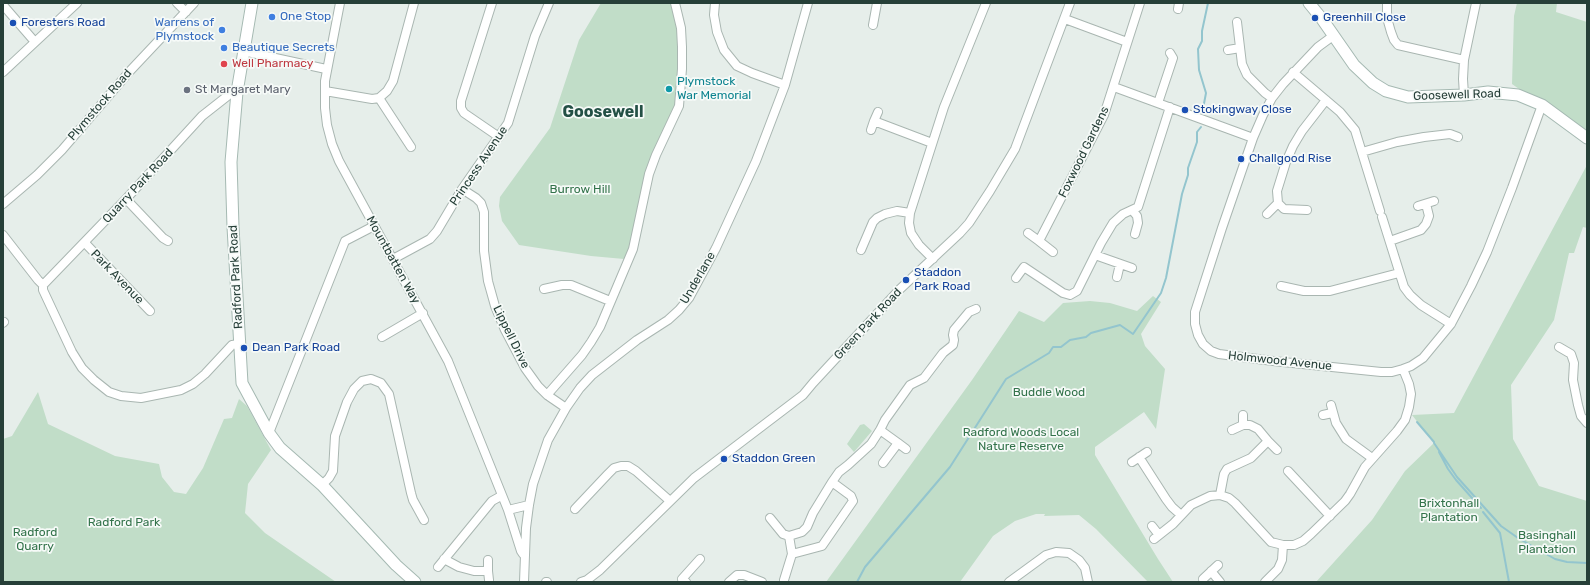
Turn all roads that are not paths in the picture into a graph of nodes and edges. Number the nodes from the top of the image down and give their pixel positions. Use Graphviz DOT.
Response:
graph roads {
  1 [pos="77,3"];
  2 [pos="177,3"];
  3 [pos="194,3"];
  4 [pos="252,3"];
  5 [pos="340,3"];
  6 [pos="414,3"];
  7 [pos="492,3"];
  8 [pos="548,3"];
  9 [pos="675,3"];
  10 [pos="715,3"];
  11 [pos="808,3"];
  12 [pos="876,3"];
  13 [pos="986,3"];
  14 [pos="1070,3"];
  15 [pos="1140,3"];
  16 [pos="1309,3"];
  17 [pos="1387,3"];
  18 [pos="1476,3"];
  19 [pos="3,5"];
  20 [pos="186,12"];
  21 [pos="1065,19"];
  22 [pos="1237,22"];
  23 [pos="873,25"];
  24 [pos="1333,36"];
  25 [pos="35,42"];
  26 [pos="1127,42"];
  27 [pos="1240,48"];
  28 [pos="1228,50"];
  29 [pos="243,51"];
  30 [pos="1170,53"];
  31 [pos="1464,60"];
  32 [pos="326,68"];
  33 [pos="3,72"];
  34 [pos="1293,72"];
  35 [pos="786,85"];
  36 [pos="1114,87"];
  37 [pos="325,91"];
  38 [pos="237,92"];
  39 [pos="1464,95"];
  40 [pos="379,98"];
  41 [pos="1272,98"];
  42 [pos="1326,100"];
  43 [pos="1158,103"];
  44 [pos="1542,105"];
  45 [pos="1170,107"];
  46 [pos="878,112"];
  47 [pos="874,120"];
  48 [pos="871,130"];
  49 [pos="499,137"];
  50 [pos="1458,137"];
  51 [pos="1254,138"];
  52 [pos="1587,138"];
  53 [pos="932,143"];
  54 [pos="411,147"];
  55 [pos="1362,152"];
  56 [pos="462,190"];
  57 [pos="126,199"];
  58 [pos="1278,203"];
  59 [pos="3,204"];
  60 [pos="1418,206"];
  61 [pos="1132,210"];
  62 [pos="1307,210"];
  63 [pos="910,213"];
  64 [pos="1267,214"];
  65 [pos="374,226"];
  66 [pos="1028,233"];
  67 [pos="1135,234"];
  68 [pos="3,235"];
  69 [pos="168,240"];
  70 [pos="1039,241"];
  71 [pos="1390,241"];
  72 [pos="85,243"];
  73 [pos="861,250"];
  74 [pos="1053,252"];
  75 [pos="1095,255"];
  76 [pos="393,259"];
  77 [pos="933,259"];
  78 [pos="1120,264"];
  79 [pos="1132,268"];
  80 [pos="1399,273"];
  81 [pos="1117,277"];
  82 [pos="1016,278"];
  83 [pos="44,285"];
  84 [pos="1281,286"];
  85 [pos="544,289"];
  86 [pos="610,301"];
  87 [pos="976,309"];
  88 [pos="150,311"];
  89 [pos="423,313"];
  90 [pos="1450,324"];
  91 [pos="385,332"];
  92 [pos="239,344"];
  93 [pos="1559,346"];
  94 [pos="1403,369"];
  95 [pos="547,395"];
  96 [pos="566,408"];
  97 [pos="1243,415"];
  98 [pos="1323,415"];
  99 [pos="1243,424"];
  100 [pos="1587,424"];
  101 [pos="880,430"];
  102 [pos="1232,430"];
  103 [pos="269,433"];
  104 [pos="1268,441"];
  105 [pos="898,443"];
  106 [pos="906,449"];
  107 [pos="1277,450"];
  108 [pos="1147,452"];
  109 [pos="1139,457"];
  110 [pos="1372,458"];
  111 [pos="1132,462"];
  112 [pos="883,463"];
  113 [pos="1293,473"];
  114 [pos="832,482"];
  115 [pos="322,485"];
  116 [pos="1220,495"];
  117 [pos="501,496"];
  118 [pos="670,501"];
  119 [pos="529,505"];
  120 [pos="575,509"];
  121 [pos="508,510"];
  122 [pos="1181,515"];
  123 [pos="1330,516"];
  124 [pos="770,518"];
  125 [pos="424,520"];
  126 [pos="1152,526"];
  127 [pos="788,536"];
  128 [pos="1283,545"];
  129 [pos="792,554"];
  130 [pos="524,556"];
  131 [pos="700,559"];
  132 [pos="444,560"];
  133 [pos="488,560"];
  134 [pos="1218,565"];
  135 [pos="438,567"];
  136 [pos="488,571"];
  137 [pos="1211,571"];
  138 [pos="1203,579"];
  139 [pos="489,580"];
  140 [pos="682,581"];
  141 [pos="784,581"];
  142 [pos="1011,581"];
  143 [pos="415,582"];
  144 [pos="524,582"];
  145 [pos="581,582"];
  146 [pos="729,582"];
  147 [pos="762,582"];
  148 [pos="1088,582"];
  149 [pos="1220,582"];
  150 [pos="1265,582"];
  1 -- 25 [label="street"];
  2 -- 20 [label="street"];
  3 -- 20 [label="street, Plymstock Road"];
  4 -- 29 [label="street, Radford Park Road"];
  5 -- 32 [label="street, Mountbatten Way"];
  6 -- 40 [label="street"];
  7 -- 49 [label="street"];
  8 -- 49 [label="street, Princess Avenue"];
  9 -- 86 [label="street"];
  10 -- 35 [label="street"];
  11 -- 35 [label="street, Underlane"];
  12 -- 23 [label="street"];
  13 -- 53 [label="street"];
  14 -- 21 [label="street, Green Park Road"];
  15 -- 26 [label="street, Foxwood Gardens"];
  16 -- 24 [label="street, Goosewell Road"];
  17 -- 31 [label="street"];
  18 -- 31 [label="street"];
  19 -- 25 [label="street"];
  20 -- 59 [label="street, Plymstock Road"];
  21 -- 26 [label="street"];
  21 -- 77 [label="street, Green Park Road"];
  22 -- 27 [label="street"];
  24 -- 34 [label="street, Holmwood Avenue"];
  24 -- 39 [label="street, Goosewell Road"];
  25 -- 33 [label="street"];
  26 -- 36 [label="street, Foxwood Gardens"];
  27 -- 28 [label="street"];
  27 -- 41 [label="street"];
  29 -- 32 [label="street"];
  29 -- 38 [label="street, Radford Park Road"];
  30 -- 43 [label="street"];
  31 -- 39 [label="street"];
  32 -- 37 [label="street, Mountbatten Way"];
  34 -- 41 [label="street, Holmwood Avenue"];
  34 -- 42 [label="street"];
  35 -- 96 [label="street, Underlane"];
  36 -- 43 [label="street"];
  36 -- 70 [label="street, Foxwood Gardens"];
  37 -- 40 [label="street"];
  37 -- 65 [label="street, Mountbatten Way"];
  38 -- 57 [label="street, Quarry Park Road"];
  38 -- 92 [label="street, Radford Park Road"];
  39 -- 44 [label="street, Goosewell Road"];
  40 -- 54 [label="street"];
  41 -- 51 [label="street, Holmwood Avenue"];
  42 -- 55 [label="street"];
  42 -- 58 [label="street"];
  43 -- 45 [label="street"];
  44 -- 52 [label="street, Goosewell Road"];
  44 -- 90 [label="street, Holmwood Avenue"];
  45 -- 51 [label="street"];
  45 -- 61 [label="street"];
  46 -- 47 [label="street"];
  47 -- 48 [label="street"];
  47 -- 53 [label="street"];
  49 -- 56 [label="street, Princess Avenue"];
  50 -- 55 [label="street"];
  51 -- 94 [label="street, Holmwood Avenue"];
  53 -- 63 [label="street"];
  55 -- 71 [label="street"];
  56 -- 76 [label="street, Princess Avenue"];
  56 -- 95 [label="street, Lippell Drive"];
  57 -- 69 [label="street"];
  57 -- 72 [label="street, Quarry Park Road"];
  58 -- 62 [label="street"];
  58 -- 64 [label="street"];
  60 -- 71 [label="street"];
  61 -- 67 [label="street"];
  61 -- 75 [label="street"];
  63 -- 73 [label="street"];
  63 -- 77 [label="street"];
  65 -- 76 [label="street, Mountbatten Way"];
  65 -- 103 [label="street"];
  66 -- 70 [label="street"];
  68 -- 83 [label="street"];
  70 -- 74 [label="street"];
  71 -- 80 [label="street"];
  72 -- 83 [label="street, Quarry Park Road"];
  72 -- 88 [label="street, Park Avenue"];
  75 -- 78 [label="street"];
  75 -- 82 [label="street"];
  76 -- 89 [label="street, Mountbatten Way"];
  77 -- 118 [label="street, Green Park Road"];
  78 -- 79 [label="street"];
  78 -- 81 [label="street"];
  80 -- 84 [label="street"];
  80 -- 90 [label="street"];
  83 -- 92 [label="street"];
  85 -- 86 [label="street"];
  86 -- 95 [label="street"];
  87 -- 101 [label="street"];
  89 -- 91 [label="street"];
  89 -- 117 [label="street, Mountbatten Way"];
  90 -- 94 [label="street, Holmwood Avenue"];
  92 -- 103 [label="street, Radford Park Road"];
  93 -- 100 [label="street"];
  94 -- 110 [label="street"];
  95 -- 96 [label="street, Lippell Drive"];
  96 -- 119 [label="street, Underlane"];
  97 -- 99 [label="street"];
  98 -- 110 [label="street"];
  99 -- 102 [label="street"];
  99 -- 104 [label="street"];
  101 -- 105 [label="street"];
  101 -- 114 [label="street"];
  103 -- 115 [label="street, Radford Park Road"];
  104 -- 107 [label="street"];
  104 -- 116 [label="street"];
  105 -- 106 [label="street"];
  105 -- 112 [label="street"];
  108 -- 109 [label="street"];
  109 -- 111 [label="street"];
  109 -- 122 [label="street"];
  110 -- 123 [label="street"];
  113 -- 123 [label="street"];
  114 -- 127 [label="street"];
  114 -- 129 [label="street"];
  115 -- 125 [label="street"];
  115 -- 143 [label="street, Radford Park Road"];
  116 -- 122 [label="street"];
  116 -- 128 [label="street"];
  117 -- 121 [label="street, Mountbatten Way"];
  117 -- 132 [label="street"];
  118 -- 120 [label="street"];
  118 -- 145 [label="street, Green Park Road"];
  119 -- 121 [label="street"];
  119 -- 130 [label="street, Underlane"];
  121 -- 130 [label="street, Mountbatten Way"];
  122 -- 126 [label="street"];
  123 -- 128 [label="street"];
  124 -- 127 [label="street"];
  127 -- 129 [label="street"];
  128 -- 150 [label="street"];
  129 -- 141 [label="street"];
  130 -- 144 [label="street, Underlane"];
  131 -- 140 [label="street"];
  132 -- 135 [label="street"];
  132 -- 136 [label="street"];
  133 -- 136 [label="street"];
  134 -- 137 [label="street"];
  136 -- 139 [label="street"];
  137 -- 138 [label="street"];
  137 -- 149 [label="street"];
  142 -- 148 [label="street"];
  146 -- 147 [label="street"];
}
